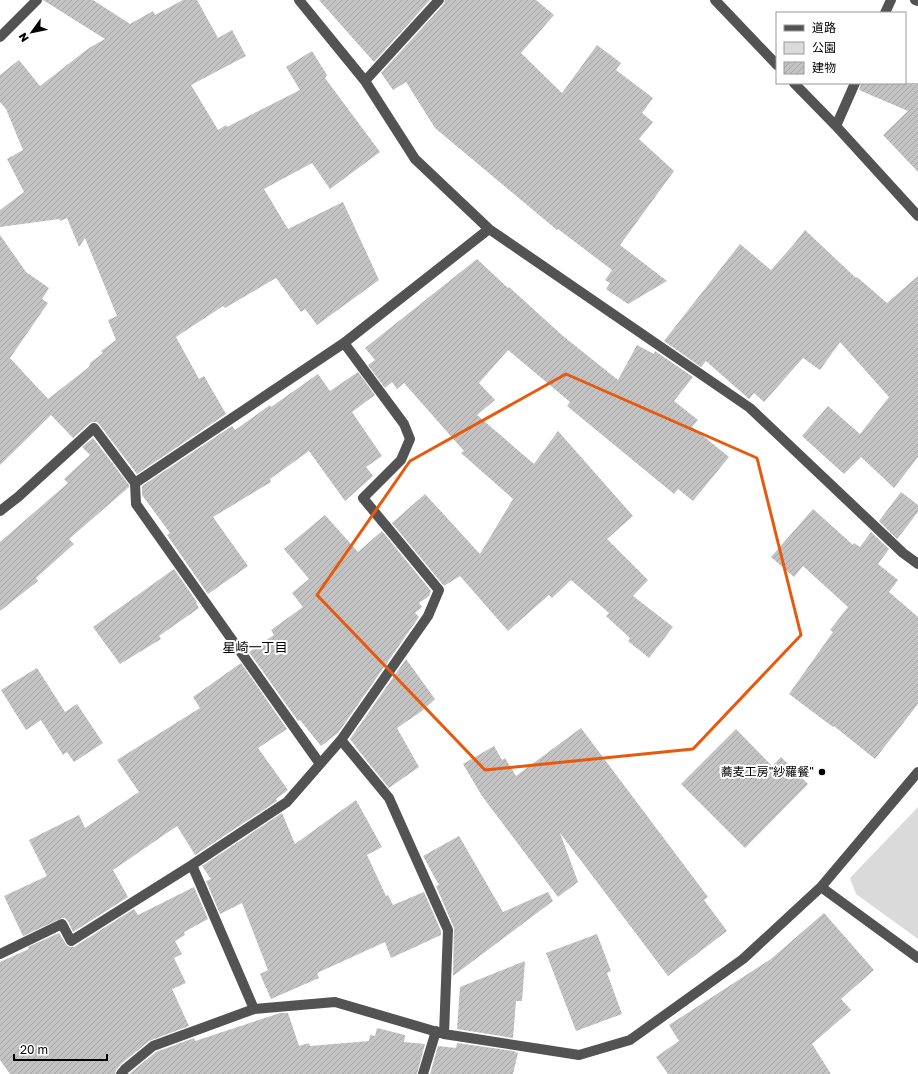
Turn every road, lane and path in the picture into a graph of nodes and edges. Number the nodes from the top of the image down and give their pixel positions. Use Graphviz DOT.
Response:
graph roads {
  1 [pos="37,0"];
  2 [pos="299,0"];
  3 [pos="439,0"];
  4 [pos="715,0"];
  5 [pos="890,0"];
  6 [pos="915,0"];
  7 [pos="918,1"];
  8 [pos="885,12"];
  9 [pos="0,37"];
  10 [pos="776,64"];
  11 [pos="365,81"];
  12 [pos="795,84"];
  13 [pos="855,84"];
  14 [pos="836,126"];
  15 [pos="918,216"];
  16 [pos="489,229"];
  17 [pos="344,343"];
  18 [pos="135,483"];
  19 [pos="0,511"];
  20 [pos="918,564"];
  21 [pos="341,740"];
  22 [pos="320,764"];
  23 [pos="918,772"];
  24 [pos="192,865"];
  25 [pos="821,887"];
  26 [pos="0,954"];
  27 [pos="918,958"];
  28 [pos="254,1009"];
  29 [pos="440,1033"];
  30 [pos="121,1074"];
  31 [pos="423,1074"];
  1 -- 9 [label="street"];
  2 -- 11 [label="street"];
  3 -- 11 [label="street"];
  4 -- 10 [label="street"];
  5 -- 8 [label="street"];
  6 -- 7 [label="street"];
  11 -- 16 [label="street"];
  12 -- 14 [label="street"];
  13 -- 14 [label="street"];
  14 -- 15 [label="street"];
  16 -- 17 [label="street"];
  16 -- 20 [label="street"];
  17 -- 18 [label="street"];
  17 -- 21 [label="street"];
  18 -- 19 [label="street"];
  18 -- 22 [label="street"];
  21 -- 22 [label="street"];
  21 -- 29 [label="street"];
  22 -- 24 [label="street"];
  23 -- 25 [label="street"];
  24 -- 26 [label="street"];
  24 -- 28 [label="street"];
  25 -- 27 [label="street"];
  25 -- 29 [label="street"];
  28 -- 29 [label="street"];
  28 -- 30 [label="street"];
  29 -- 31 [label="street"];
}
